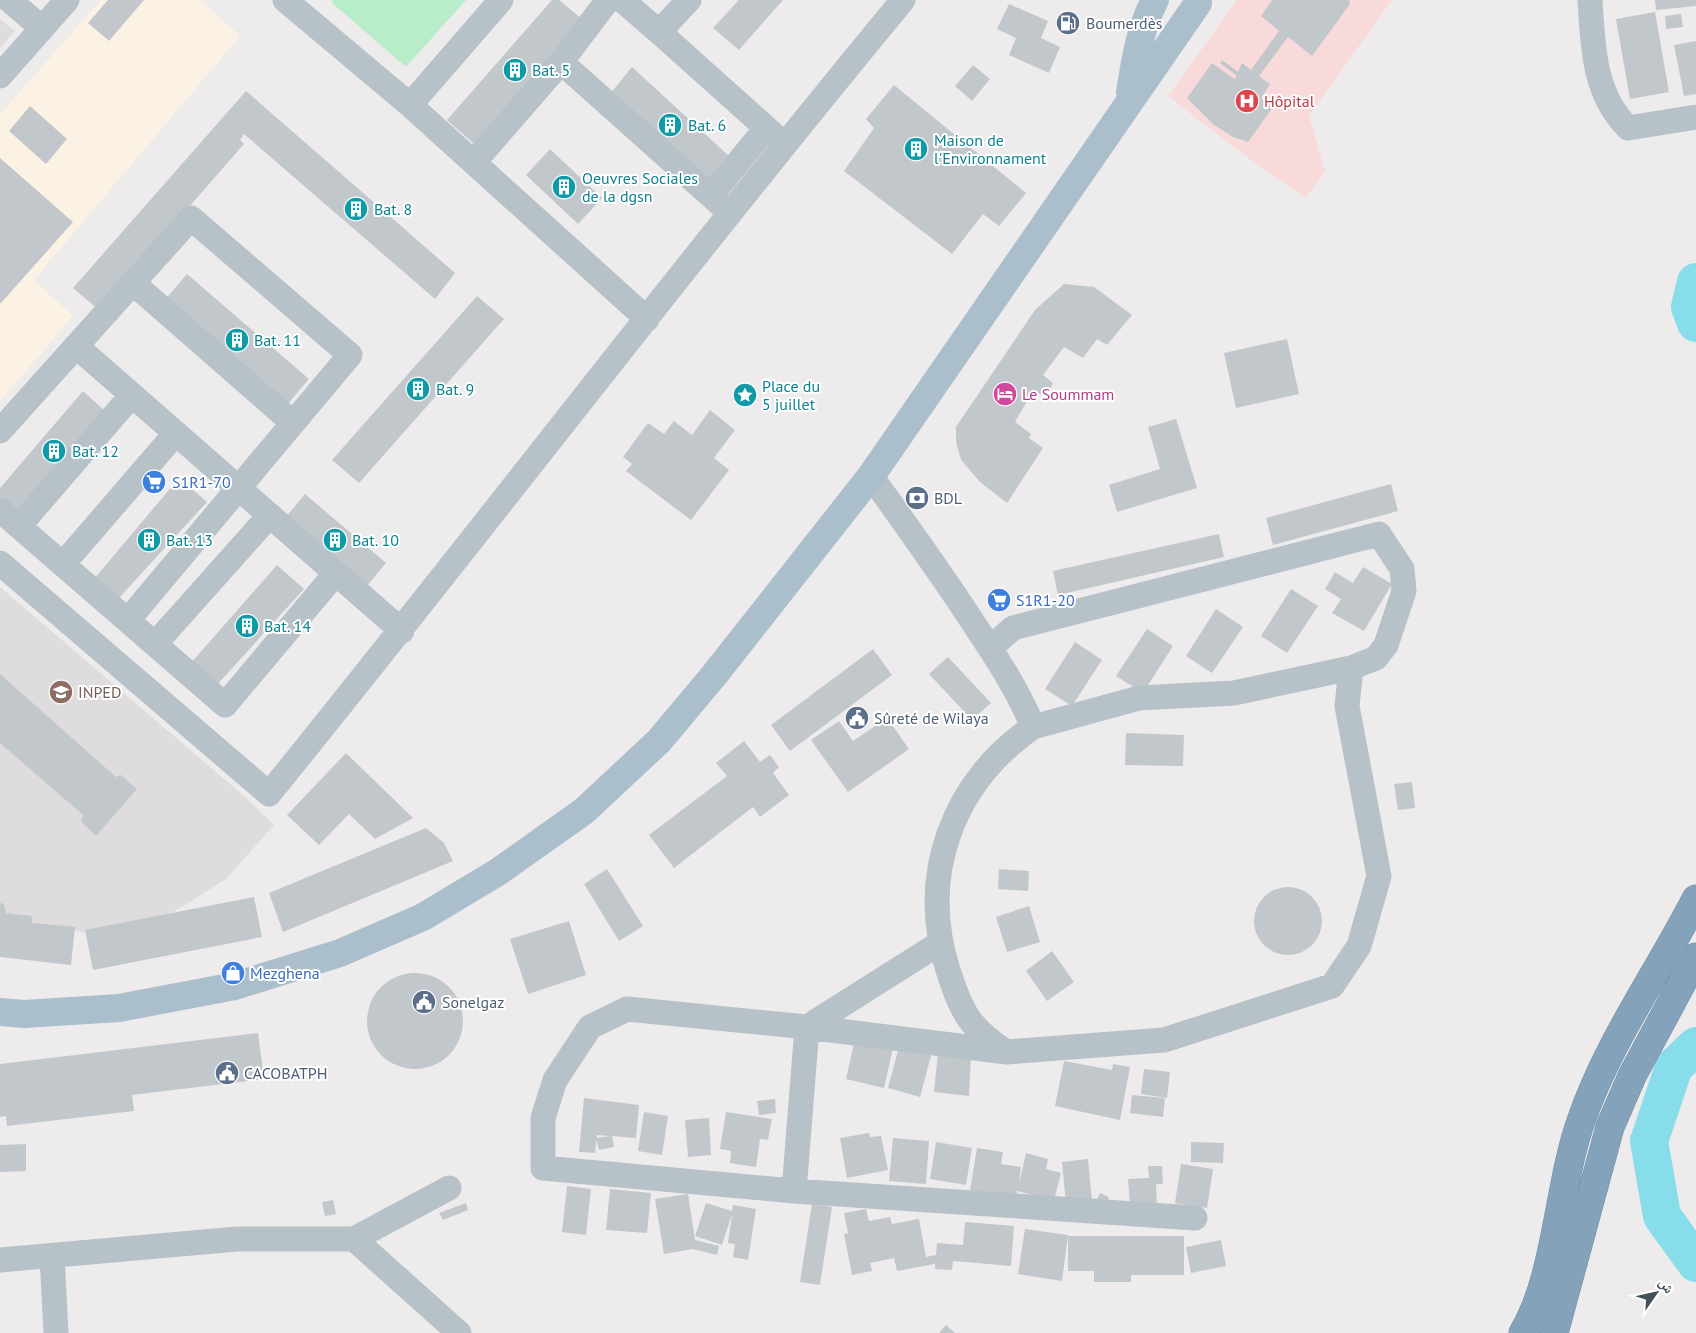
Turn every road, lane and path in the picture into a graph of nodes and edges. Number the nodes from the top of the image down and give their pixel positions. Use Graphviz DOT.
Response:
graph roads {
  1 [pos="9,0"];
  2 [pos="67,0"];
  3 [pos="285,0"];
  4 [pos="501,0"];
  5 [pos="608,0"];
  6 [pos="622,0"];
  7 [pos="689,0"];
  8 [pos="903,0"];
  9 [pos="1155,0"];
  10 [pos="1167,0"];
  11 [pos="1590,0"];
  12 [pos="1199,1"];
  13 [pos="42,28"];
  14 [pos="659,32"];
  15 [pos="560,62"];
  16 [pos="0,76"];
  17 [pos="1129,104"];
  18 [pos="410,105"];
  19 [pos="1696,117"];
  20 [pos="775,136"];
  21 [pos="474,162"];
  22 [pos="711,196"];
  23 [pos="729,212"];
  24 [pos="133,283"];
  25 [pos="647,319"];
  26 [pos="76,346"];
  27 [pos="132,395"];
  28 [pos="293,423"];
  29 [pos="0,431"];
  30 [pos="176,433"];
  31 [pos="870,476"];
  32 [pos="238,488"];
  33 [pos="0,510"];
  34 [pos="270,515"];
  35 [pos="19,526"];
  36 [pos="0,563"];
  37 [pos="63,564"];
  38 [pos="336,573"];
  39 [pos="128,620"];
  40 [pos="402,630"];
  41 [pos="155,644"];
  42 [pos="990,648"];
  43 [pos="1351,668"];
  44 [pos="1033,727"];
  45 [pos="1696,899"];
  46 [pos="940,943"];
  47 [pos="1696,957"];
  48 [pos="0,1012"];
  49 [pos="807,1027"];
  50 [pos="1006,1052"];
  51 [pos="449,1188"];
  52 [pos="794,1191"];
  53 [pos="1195,1218"];
  54 [pos="354,1239"];
  55 [pos="52,1256"];
  56 [pos="0,1260"];
  57 [pos="56,1333"];
  58 [pos="459,1333"];
  59 [pos="1523,1333"];
  60 [pos="1554,1333"];
  1 -- 13 [label="street"];
  2 -- 13 [label="street"];
  3 -- 18 [label="street"];
  4 -- 18 [label="street"];
  5 -- 15 [label="street"];
  6 -- 14 [label="street"];
  7 -- 14 [label="street"];
  8 -- 20 [label="street"];
  9 -- 17 [label="main road"];
  10 -- 12 [label="main road"];
  11 -- 19 [label="street"];
  12 -- 17 [label="main road"];
  13 -- 16 [label="street"];
  14 -- 20 [label="street"];
  15 -- 21 [label="street"];
  15 -- 22 [label="street"];
  17 -- 31 [label="main road"];
  18 -- 21 [label="street"];
  20 -- 22 [label="street"];
  20 -- 23 [label="street"];
  21 -- 25 [label="street"];
  22 -- 23 [label="street"];
  23 -- 25 [label="street"];
  24 -- 26 [label="street"];
  24 -- 28 [label="street"];
  24 -- 28 [label="street"];
  25 -- 40 [label="street"];
  26 -- 27 [label="street"];
  26 -- 29 [label="street"];
  27 -- 30 [label="street"];
  27 -- 35 [label="street"];
  28 -- 32 [label="street"];
  30 -- 32 [label="street"];
  30 -- 37 [label="street"];
  31 -- 42 [label="street"];
  31 -- 48 [label="main road"];
  32 -- 34 [label="street"];
  32 -- 39 [label="street"];
  33 -- 35 [label="street"];
  34 -- 38 [label="street"];
  34 -- 41 [label="street"];
  35 -- 37 [label="street"];
  36 -- 40 [label="street"];
  37 -- 39 [label="street"];
  38 -- 40 [label="street"];
  38 -- 41 [label="street"];
  39 -- 41 [label="street"];
  42 -- 43 [label="street"];
  42 -- 44 [label="street"];
  43 -- 44 [label="street"];
  43 -- 50 [label="street"];
  44 -- 46 [label="street"];
  45 -- 59 [label="highway"];
  46 -- 49 [label="street"];
  46 -- 50 [label="street"];
  47 -- 60 [label="highway"];
  49 -- 50 [label="street"];
  49 -- 52 [label="street"];
  49 -- 52 [label="street"];
  51 -- 54 [label="street"];
  52 -- 53 [label="street"];
  54 -- 55 [label="street"];
  54 -- 58 [label="street"];
  55 -- 56 [label="street"];
  55 -- 57 [label="street"];
}
